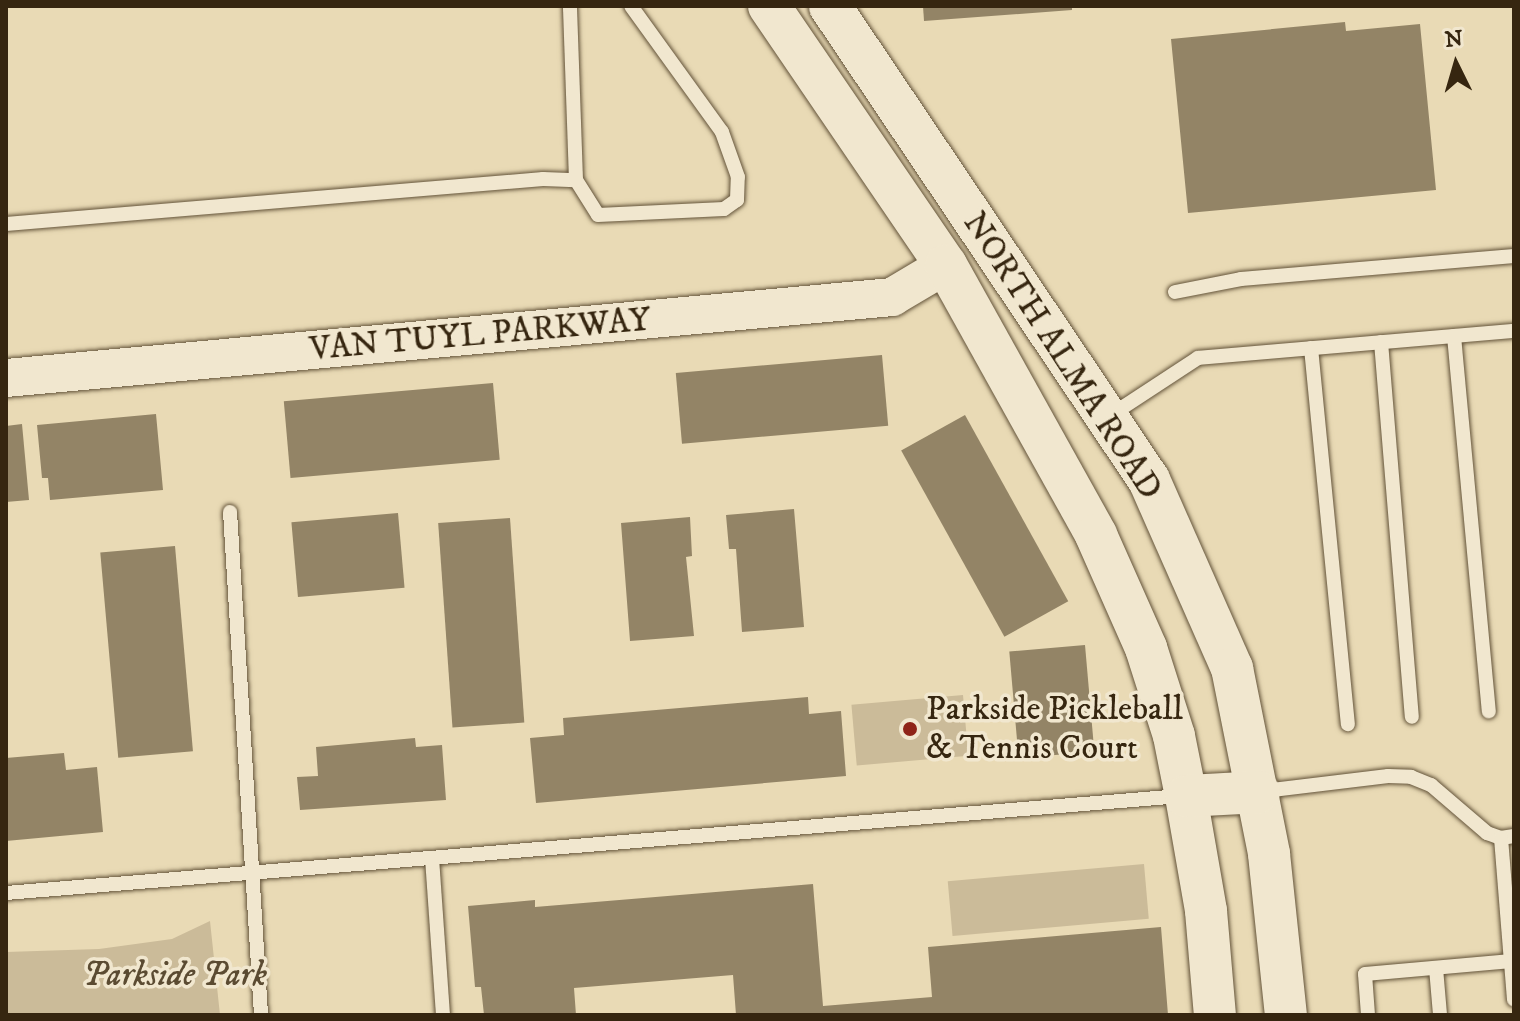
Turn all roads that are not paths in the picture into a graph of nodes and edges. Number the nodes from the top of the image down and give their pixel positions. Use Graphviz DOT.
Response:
graph roads {
  1 [pos="570,6"];
  2 [pos="631,6"];
  3 [pos="769,6"];
  4 [pos="830,6"];
  5 [pos="576,180"];
  6 [pos="6,224"];
  7 [pos="1514,256"];
  8 [pos="946,265"];
  9 [pos="1175,292"];
  10 [pos="1514,331"];
  11 [pos="1454,336"];
  12 [pos="1381,342"];
  13 [pos="1311,348"];
  14 [pos="6,378"];
  15 [pos="1107,417"];
  16 [pos="230,512"];
  17 [pos="1489,711"];
  18 [pos="1412,717"];
  19 [pos="1348,724"];
  20 [pos="1259,792"];
  21 [pos="1186,796"];
  22 [pos="1507,837"];
  23 [pos="432,858"];
  24 [pos="250,873"];
  25 [pos="6,893"];
  26 [pos="1511,961"];
  27 [pos="1436,968"];
  28 [pos="1514,999"];
  29 [pos="261,1015"];
  30 [pos="443,1015"];
  31 [pos="1215,1015"];
  32 [pos="1286,1015"];
  33 [pos="1368,1015"];
  34 [pos="1440,1015"];
  1 -- 5 [label="lane"];
  2 -- 5 [label="lane"];
  3 -- 8 [label="main road, NORTH ALMA ROAD"];
  4 -- 15 [label="main road, NORTH ALMA ROAD"];
  5 -- 6 [label="lane"];
  7 -- 9 [label="lane"];
  8 -- 14 [label="street, VAN TUYL PARKWAY"];
  8 -- 21 [label="main road, NORTH ALMA ROAD"];
  10 -- 11 [label="lane"];
  11 -- 12 [label="lane"];
  11 -- 17 [label="lane"];
  12 -- 13 [label="lane"];
  12 -- 18 [label="lane"];
  13 -- 15 [label="lane"];
  13 -- 19 [label="lane"];
  15 -- 20 [label="main road, NORTH ALMA ROAD"];
  16 -- 24 [label="lane"];
  20 -- 21 [label="main road"];
  20 -- 22 [label="lane"];
  20 -- 32 [label="main road, NORTH ALMA ROAD"];
  21 -- 23 [label="lane"];
  21 -- 31 [label="main road, NORTH ALMA ROAD"];
  22 -- 26 [label="lane"];
  23 -- 24 [label="lane"];
  23 -- 30 [label="lane"];
  24 -- 25 [label="lane"];
  24 -- 29 [label="lane"];
  26 -- 27 [label="lane"];
  26 -- 28 [label="lane"];
  27 -- 33 [label="lane"];
  27 -- 34 [label="lane"];
}
